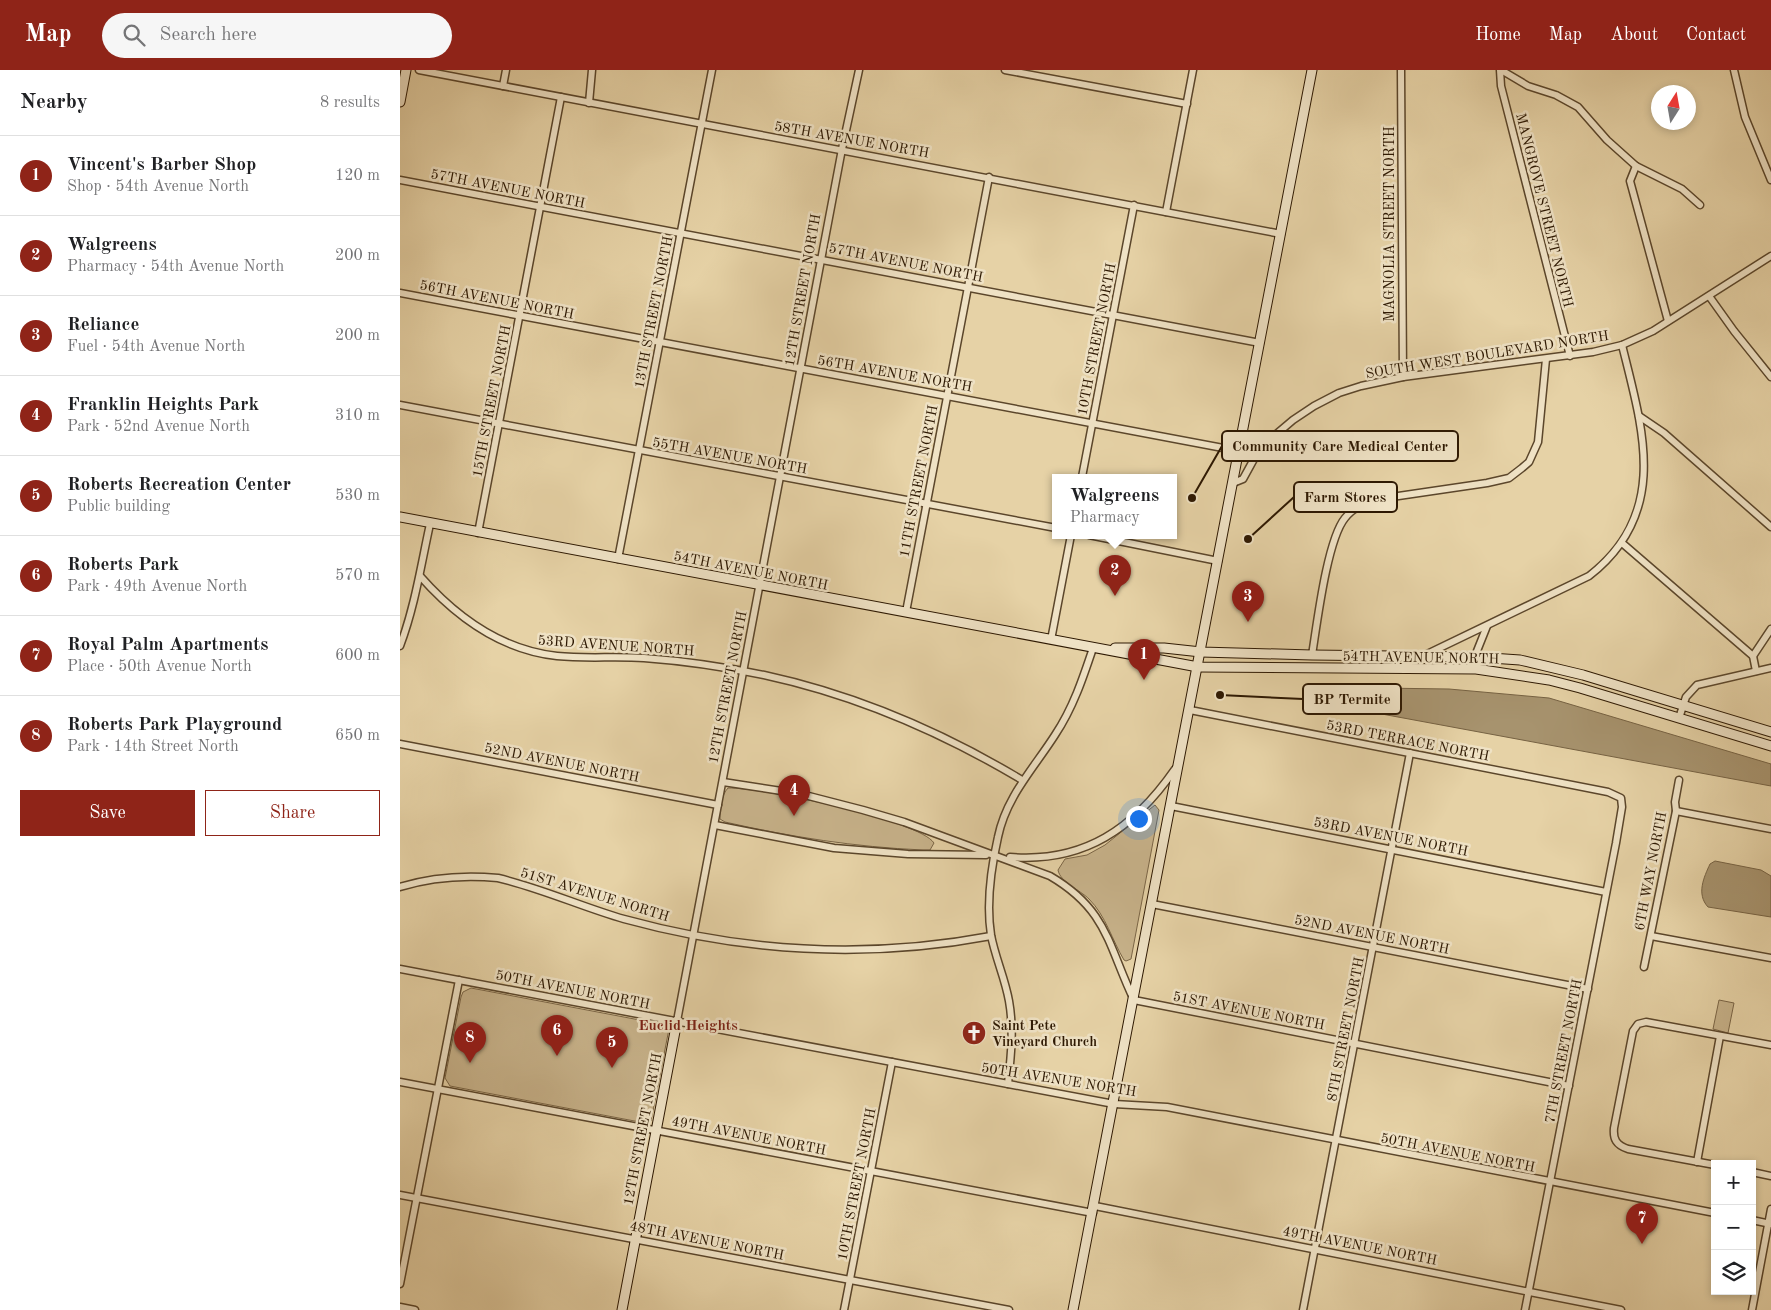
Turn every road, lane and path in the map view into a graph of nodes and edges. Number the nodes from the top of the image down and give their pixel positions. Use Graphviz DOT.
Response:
graph roads {
  1 [pos="406,70"];
  2 [pos="419,70"];
  3 [pos="506,70"];
  4 [pos="592,70"];
  5 [pos="712,70"];
  6 [pos="859,70"];
  7 [pos="1005,70"];
  8 [pos="1193,70"];
  9 [pos="1312,70"];
  10 [pos="1401,70"];
  11 [pos="1500,70"];
  12 [pos="1734,70"];
  13 [pos="503,86"];
  14 [pos="561,97"];
  15 [pos="400,102"];
  16 [pos="588,103"];
  17 [pos="1187,104"];
  18 [pos="701,124"];
  19 [pos="842,150"];
  20 [pos="1636,166"];
  21 [pos="989,177"];
  22 [pos="400,180"];
  23 [pos="1771,180"];
  24 [pos="1134,205"];
  25 [pos="1700,205"];
  26 [pos="540,206"];
  27 [pos="1166,212"];
  28 [pos="682,234"];
  29 [pos="1281,234"];
  30 [pos="1771,256"];
  31 [pos="822,259"];
  32 [pos="968,286"];
  33 [pos="400,293"];
  34 [pos="1709,296"];
  35 [pos="1114,315"];
  36 [pos="520,316"];
  37 [pos="1668,321"];
  38 [pos="661,342"];
  39 [pos="1260,343"];
  40 [pos="1622,345"];
  41 [pos="1570,356"];
  42 [pos="1546,359"];
  43 [pos="802,369"];
  44 [pos="1403,377"];
  45 [pos="1771,377"];
  46 [pos="947,395"];
  47 [pos="400,405"];
  48 [pos="1639,416"];
  49 [pos="1092,422"];
  50 [pos="499,424"];
  51 [pos="1260,448"];
  52 [pos="638,451"];
  53 [pos="1239,451"];
  54 [pos="1083,474"];
  55 [pos="781,477"];
  56 [pos="1233,483"];
  57 [pos="926,504"];
  58 [pos="401,518"];
  59 [pos="430,524"];
  60 [pos="1052,527"];
  61 [pos="1771,527"];
  62 [pos="478,533"];
  63 [pos="1070,539"];
  64 [pos="1109,539"];
  65 [pos="1622,543"];
  66 [pos="618,559"];
  67 [pos="1218,561"];
  68 [pos="420,576"];
  69 [pos="760,586"];
  70 [pos="906,612"];
  71 [pos="1487,626"];
  72 [pos="1771,630"];
  73 [pos="1051,640"];
  74 [pos="400,646"];
  75 [pos="1093,648"];
  76 [pos="1201,652"];
  77 [pos="1312,655"];
  78 [pos="1424,655"];
  79 [pos="1753,656"];
  80 [pos="1476,657"];
  81 [pos="1198,667"];
  82 [pos="1771,668"];
  83 [pos="1476,669"];
  84 [pos="744,671"];
  85 [pos="1756,671"];
  86 [pos="1682,705"];
  87 [pos="1190,710"];
  88 [pos="1679,718"];
  89 [pos="1771,732"];
  90 [pos="400,744"];
  91 [pos="1771,746"];
  92 [pos="1410,753"];
  93 [pos="1179,764"];
  94 [pos="1022,780"];
  95 [pos="1679,780"];
  96 [pos="723,782"];
  97 [pos="1621,798"];
  98 [pos="718,805"];
  99 [pos="1171,806"];
  100 [pos="1676,811"];
  101 [pos="715,825"];
  102 [pos="1771,829"];
  103 [pos="1392,849"];
  104 [pos="995,856"];
  105 [pos="400,887"];
  106 [pos="1606,892"];
  107 [pos="1152,904"];
  108 [pos="693,936"];
  109 [pos="991,936"];
  110 [pos="1650,936"];
  111 [pos="1373,947"];
  112 [pos="1771,958"];
  113 [pos="1644,966"];
  114 [pos="400,969"];
  115 [pos="459,980"];
  116 [pos="1588,989"];
  117 [pos="1134,1000"];
  118 [pos="677,1021"];
  119 [pos="1720,1036"];
  120 [pos="1355,1044"];
  121 [pos="1771,1045"];
  122 [pos="892,1062"];
  123 [pos="400,1082"];
  124 [pos="1008,1084"];
  125 [pos="1569,1086"];
  126 [pos="437,1089"];
  127 [pos="1114,1104"];
  128 [pos="655,1130"];
  129 [pos="1336,1141"];
  130 [pos="1697,1162"];
  131 [pos="1711,1164"];
  132 [pos="871,1171"];
  133 [pos="1756,1173"];
  134 [pos="1771,1176"];
  135 [pos="1551,1184"];
  136 [pos="400,1195"];
  137 [pos="416,1198"];
  138 [pos="1094,1209"];
  139 [pos="1771,1209"];
  140 [pos="1711,1212"];
  141 [pos="1756,1221"];
  142 [pos="1770,1224"];
  143 [pos="634,1239"];
  144 [pos="1315,1249"];
  145 [pos="851,1280"];
  146 [pos="400,1284"];
  147 [pos="1529,1292"];
  148 [pos="400,1307"];
  149 [pos="415,1310"];
  150 [pos="622,1310"];
  151 [pos="844,1310"];
  152 [pos="1010,1310"];
  153 [pos="1073,1310"];
  154 [pos="1304,1310"];
  155 [pos="1526,1310"];
  156 [pos="1621,1310"];
  157 [pos="1752,1310"];
  1 -- 15 [label="main road"];
  2 -- 13 [label="street, 58TH AVENUE NORTH"];
  3 -- 13 [label="street"];
  4 -- 16 [label="street"];
  5 -- 18 [label="street, 13TH STREET NORTH"];
  6 -- 19 [label="street, 12TH STREET NORTH"];
  7 -- 17 [label="street"];
  8 -- 17 [label="street"];
  9 -- 29 [label="main road"];
  10 -- 44 [label="street, MAGNOLIA STREET NORTH"];
  11 -- 20 [label="street"];
  11 -- 41 [label="street, MANGROVE STREET NORTH"];
  12 -- 23 [label="street"];
  13 -- 14 [label="street, 58TH AVENUE NORTH"];
  14 -- 16 [label="street, 58TH AVENUE NORTH"];
  14 -- 26 [label="street, 15TH STREET NORTH"];
  16 -- 18 [label="street, 58TH AVENUE NORTH"];
  17 -- 27 [label="street"];
  18 -- 19 [label="street, 58TH AVENUE NORTH"];
  18 -- 28 [label="street, 13TH STREET NORTH"];
  19 -- 21 [label="street, 58TH AVENUE NORTH"];
  19 -- 31 [label="street, 12TH STREET NORTH"];
  20 -- 25 [label="street"];
  20 -- 37 [label="street"];
  21 -- 24 [label="street, 58TH AVENUE NORTH"];
  21 -- 32 [label="street, 11TH STREET NORTH"];
  22 -- 26 [label="street, 57TH AVENUE NORTH"];
  24 -- 27 [label="street, 58TH AVENUE NORTH"];
  24 -- 35 [label="street, 10TH STREET NORTH"];
  26 -- 28 [label="street, 57TH AVENUE NORTH"];
  26 -- 36 [label="street, 15TH STREET NORTH"];
  27 -- 29 [label="street, 58TH AVENUE NORTH"];
  28 -- 31 [label="street, 57TH AVENUE NORTH"];
  28 -- 38 [label="street, 13TH STREET NORTH"];
  29 -- 39 [label="main road"];
  30 -- 34 [label="street, SOUTH WEST BOULEVARD NORTH"];
  31 -- 32 [label="street, 57TH AVENUE NORTH"];
  31 -- 43 [label="street, 12TH STREET NORTH"];
  32 -- 35 [label="street, 57TH AVENUE NORTH"];
  32 -- 46 [label="street, 11TH STREET NORTH"];
  33 -- 36 [label="street, 56TH AVENUE NORTH"];
  34 -- 37 [label="street, SOUTH WEST BOULEVARD NORTH"];
  34 -- 45 [label="street"];
  35 -- 39 [label="street, 57TH AVENUE NORTH"];
  35 -- 49 [label="street, 10TH STREET NORTH"];
  36 -- 38 [label="street, 56TH AVENUE NORTH"];
  36 -- 50 [label="street, 15TH STREET NORTH"];
  37 -- 40 [label="street, SOUTH WEST BOULEVARD NORTH"];
  38 -- 43 [label="street, 56TH AVENUE NORTH"];
  38 -- 52 [label="street, 13TH STREET NORTH"];
  39 -- 53 [label="main road"];
  40 -- 41 [label="street, SOUTH WEST BOULEVARD NORTH"];
  40 -- 48 [label="street"];
  41 -- 42 [label="street, SOUTH WEST BOULEVARD NORTH"];
  42 -- 44 [label="street, SOUTH WEST BOULEVARD NORTH"];
  42 -- 77 [label="street"];
  43 -- 46 [label="street, 56TH AVENUE NORTH"];
  43 -- 55 [label="street, 12TH STREET NORTH"];
  44 -- 51 [label="street, SOUTH WEST BOULEVARD NORTH"];
  46 -- 49 [label="street, 56TH AVENUE NORTH"];
  46 -- 57 [label="street, 11TH STREET NORTH"];
  47 -- 50 [label="street, 55TH AVENUE NORTH"];
  48 -- 61 [label="street"];
  48 -- 65 [label="street"];
  49 -- 53 [label="street, 56TH AVENUE NORTH"];
  49 -- 54 [label="street, 10TH STREET NORTH"];
  50 -- 52 [label="street, 55TH AVENUE NORTH"];
  50 -- 62 [label="street, 15TH STREET NORTH"];
  51 -- 53 [label="street"];
  51 -- 56 [label="street, SOUTH WEST BOULEVARD NORTH"];
  52 -- 55 [label="street, 55TH AVENUE NORTH"];
  52 -- 66 [label="street, 13TH STREET NORTH"];
  53 -- 56 [label="main road"];
  55 -- 57 [label="street, 55TH AVENUE NORTH"];
  55 -- 69 [label="street, 12TH STREET NORTH"];
  56 -- 67 [label="main road"];
  57 -- 60 [label="street, 55TH AVENUE NORTH"];
  57 -- 70 [label="street, 11TH STREET NORTH"];
  58 -- 59 [label="main road, 54TH AVENUE NORTH"];
  59 -- 62 [label="main road, 54TH AVENUE NORTH"];
  59 -- 68 [label="street"];
  62 -- 66 [label="main road, 54TH AVENUE NORTH"];
  63 -- 73 [label="street"];
  64 -- 67 [label="street"];
  65 -- 71 [label="street"];
  65 -- 79 [label="street"];
  66 -- 69 [label="main road, 54TH AVENUE NORTH"];
  67 -- 76 [label="main road"];
  68 -- 74 [label="street"];
  68 -- 84 [label="street, 53RD AVENUE NORTH"];
  69 -- 70 [label="main road, 54TH AVENUE NORTH"];
  69 -- 84 [label="street, 12TH STREET NORTH"];
  70 -- 73 [label="main road, 54TH AVENUE NORTH"];
  71 -- 78 [label="street"];
  71 -- 80 [label="street"];
  72 -- 79 [label="street"];
  73 -- 75 [label="main road, 54TH AVENUE NORTH"];
  75 -- 76 [label="main road, 54TH AVENUE NORTH"];
  75 -- 81 [label="main road, 54TH AVENUE NORTH"];
  75 -- 94 [label="street"];
  76 -- 77 [label="main road, 54TH AVENUE NORTH"];
  76 -- 81 [label="main road"];
  77 -- 78 [label="main road, 54TH AVENUE NORTH"];
  78 -- 80 [label="main road, 54TH AVENUE NORTH"];
  79 -- 85 [label="street"];
  80 -- 83 [label="street"];
  80 -- 86 [label="main road, 54TH AVENUE NORTH"];
  81 -- 83 [label="main road, 54TH AVENUE NORTH"];
  81 -- 87 [label="main road"];
  82 -- 85 [label="street"];
  83 -- 88 [label="main road, 54TH AVENUE NORTH"];
  84 -- 94 [label="street, 53RD AVENUE NORTH"];
  84 -- 96 [label="street, 12TH STREET NORTH"];
  85 -- 86 [label="street"];
  86 -- 88 [label="street"];
  86 -- 89 [label="main road, 54TH AVENUE NORTH"];
  87 -- 92 [label="street, 53RD TERRACE NORTH"];
  87 -- 93 [label="main road"];
  88 -- 91 [label="main road, 54TH AVENUE NORTH"];
  90 -- 98 [label="street, 52ND AVENUE NORTH"];
  92 -- 97 [label="street, 53RD TERRACE NORTH"];
  92 -- 103 [label="street, 8TH STREET NORTH"];
  93 -- 99 [label="main road"];
  93 -- 104 [label="street"];
  94 -- 104 [label="street"];
  95 -- 100 [label="street, 6TH WAY NORTH"];
  96 -- 98 [label="street, 12TH STREET NORTH"];
  96 -- 104 [label="street"];
  97 -- 106 [label="street, 7TH STREET NORTH"];
  98 -- 101 [label="street, 12TH STREET NORTH"];
  99 -- 103 [label="street, 53RD AVENUE NORTH"];
  99 -- 107 [label="main road"];
  100 -- 102 [label="street"];
  100 -- 110 [label="street, 6TH WAY NORTH"];
  101 -- 104 [label="street"];
  101 -- 108 [label="street, 12TH STREET NORTH"];
  103 -- 106 [label="street, 53RD AVENUE NORTH"];
  103 -- 111 [label="street, 8TH STREET NORTH"];
  104 -- 109 [label="street"];
  104 -- 117 [label="street"];
  105 -- 108 [label="street, 51ST AVENUE NORTH"];
  106 -- 116 [label="street, 7TH STREET NORTH"];
  107 -- 111 [label="street, 52ND AVENUE NORTH"];
  107 -- 117 [label="main road"];
  108 -- 109 [label="street, 51ST AVENUE NORTH"];
  108 -- 118 [label="street, 12TH STREET NORTH"];
  109 -- 124 [label="street"];
  110 -- 112 [label="street"];
  110 -- 113 [label="street, 6TH WAY NORTH"];
  111 -- 116 [label="street, 52ND AVENUE NORTH"];
  111 -- 120 [label="street, 8TH STREET NORTH"];
  114 -- 115 [label="street, 50TH AVENUE NORTH"];
  115 -- 118 [label="street, 50TH AVENUE NORTH"];
  115 -- 126 [label="street"];
  116 -- 125 [label="street, 7TH STREET NORTH"];
  117 -- 120 [label="street, 51ST AVENUE NORTH"];
  117 -- 127 [label="main road"];
  118 -- 122 [label="street, 50TH AVENUE NORTH"];
  118 -- 128 [label="main road, 12TH STREET NORTH"];
  119 -- 121 [label="street"];
  119 -- 130 [label="street"];
  119 -- 130 [label="street"];
  120 -- 125 [label="street, 51ST AVENUE NORTH"];
  120 -- 129 [label="street, 8TH STREET NORTH"];
  122 -- 124 [label="street, 50TH AVENUE NORTH"];
  122 -- 132 [label="street, 10TH STREET NORTH"];
  123 -- 126 [label="street, 49TH AVENUE NORTH"];
  124 -- 127 [label="street, 50TH AVENUE NORTH"];
  125 -- 135 [label="street, 7TH STREET NORTH"];
  126 -- 128 [label="street, 49TH AVENUE NORTH"];
  126 -- 137 [label="street"];
  127 -- 129 [label="street, 50TH AVENUE NORTH"];
  127 -- 138 [label="main road"];
  128 -- 132 [label="street, 49TH AVENUE NORTH"];
  128 -- 143 [label="main road, 12TH STREET NORTH"];
  129 -- 135 [label="street, 50TH AVENUE NORTH"];
  129 -- 144 [label="street, 8TH STREET NORTH"];
  130 -- 131 [label="street"];
  132 -- 138 [label="street, 49TH AVENUE NORTH"];
  132 -- 145 [label="street, 10TH STREET NORTH"];
  133 -- 134 [label="street"];
  135 -- 140 [label="street, 50TH AVENUE NORTH"];
  135 -- 147 [label="street, 7TH STREET NORTH"];
  136 -- 137 [label="street, 48TH AVENUE NORTH"];
  137 -- 143 [label="street, 48TH AVENUE NORTH"];
  137 -- 146 [label="street"];
  138 -- 144 [label="street, 49TH AVENUE NORTH"];
  138 -- 153 [label="main road"];
  139 -- 142 [label="street"];
  141 -- 142 [label="street"];
  142 -- 157 [label="street"];
  143 -- 145 [label="street, 48TH AVENUE NORTH"];
  143 -- 150 [label="main road, 12TH STREET NORTH"];
  144 -- 147 [label="street, 49TH AVENUE NORTH"];
  144 -- 154 [label="street, 8TH STREET NORTH"];
  145 -- 151 [label="street, 10TH STREET NORTH"];
  145 -- 152 [label="street, 48TH AVENUE NORTH"];
  147 -- 155 [label="street, 7TH STREET NORTH"];
  147 -- 156 [label="street, 49TH AVENUE NORTH"];
  148 -- 149 [label="street"];
}
